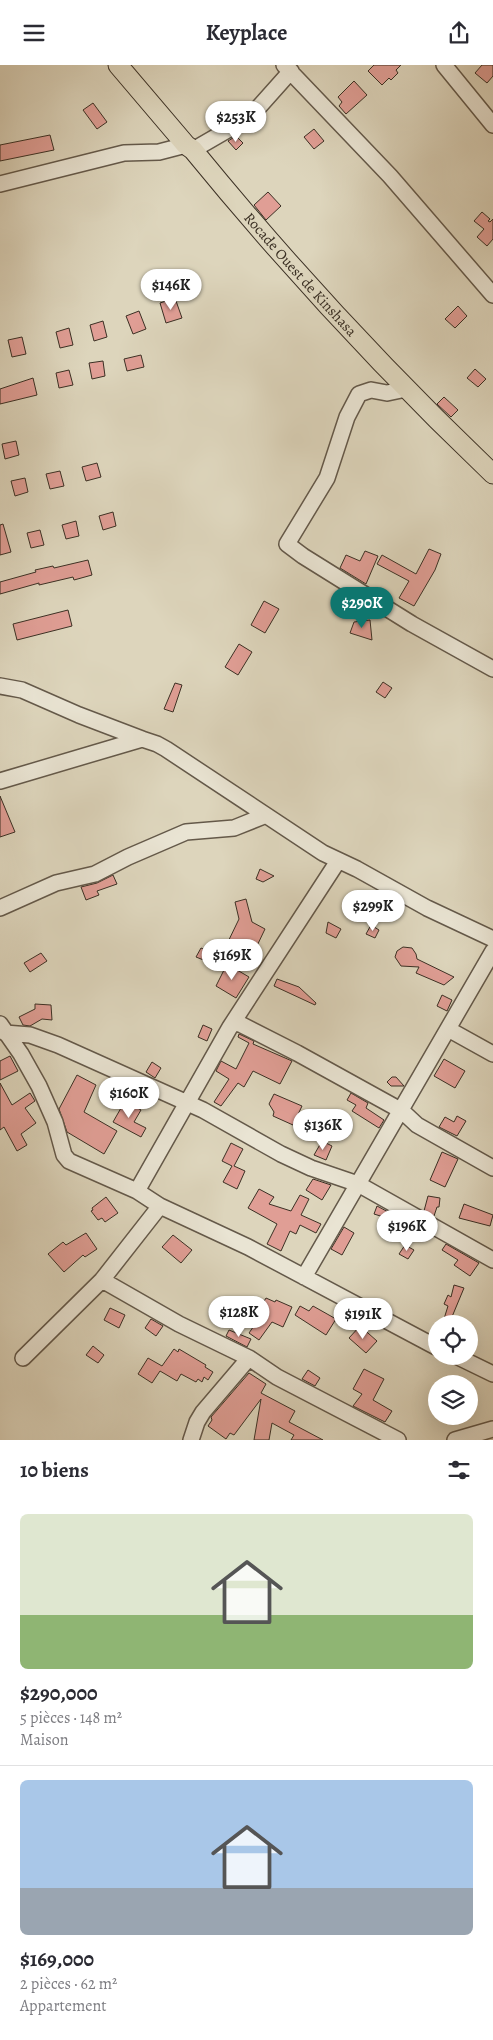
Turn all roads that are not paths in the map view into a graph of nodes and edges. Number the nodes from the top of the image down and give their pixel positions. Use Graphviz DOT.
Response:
graph roads {
  1 [pos="118,65"];
  2 [pos="444,65"];
  3 [pos="288,68"];
  4 [pos="493,125"];
  5 [pos="190,148"];
  6 [pos="0,184"];
  7 [pos="493,295"];
  8 [pos="406,389"];
  9 [pos="493,474"];
  10 [pos="493,669"];
  11 [pos="0,686"];
  12 [pos="142,739"];
  13 [pos="0,781"];
  14 [pos="264,816"];
  15 [pos="338,861"];
  16 [pos="0,908"];
  17 [pos="493,939"];
  18 [pos="493,951"];
  19 [pos="233,1023"];
  20 [pos="3,1028"];
  21 [pos="448,1029"];
  22 [pos="493,1054"];
  23 [pos="186,1103"];
  24 [pos="402,1111"];
  25 [pos="493,1168"];
  26 [pos="358,1184"];
  27 [pos="137,1191"];
  28 [pos="160,1206"];
  29 [pos="493,1261"];
  30 [pos="304,1277"];
  31 [pos="102,1281"];
  32 [pos="428,1343"];
  33 [pos="23,1358"];
  34 [pos="249,1358"];
  35 [pos="474,1365"];
  36 [pos="493,1374"];
  37 [pos="493,1429"];
  38 [pos="394,1439"];
  39 [pos="191,1440"];
  40 [pos="455,1440"];
  1 -- 5 [label="main road, Rocade Ouest de Kinshasa"];
  2 -- 4 [label="street"];
  3 -- 5 [label="street"];
  3 -- 7 [label="street"];
  5 -- 6 [label="street"];
  5 -- 8 [label="main road, Rocade Ouest de Kinshasa"];
  8 -- 9 [label="main road, Rocade Ouest de Kinshasa"];
  8 -- 10 [label="street"];
  11 -- 12 [label="street"];
  12 -- 13 [label="street"];
  12 -- 14 [label="street"];
  14 -- 15 [label="street"];
  14 -- 16 [label="street"];
  15 -- 17 [label="street"];
  15 -- 19 [label="street"];
  18 -- 21 [label="street"];
  19 -- 23 [label="street"];
  19 -- 24 [label="street"];
  20 -- 23 [label="street"];
  20 -- 27 [label="street"];
  21 -- 22 [label="street"];
  21 -- 24 [label="street"];
  23 -- 26 [label="street"];
  23 -- 27 [label="street"];
  24 -- 25 [label="street"];
  24 -- 26 [label="street"];
  26 -- 29 [label="street"];
  26 -- 30 [label="street"];
  27 -- 28 [label="street"];
  28 -- 30 [label="street"];
  28 -- 31 [label="street"];
  30 -- 32 [label="street"];
  31 -- 33 [label="street"];
  31 -- 34 [label="street"];
  34 -- 38 [label="street"];
  34 -- 39 [label="street"];
  35 -- 36 [label="street"];
  37 -- 40 [label="street"];
}
